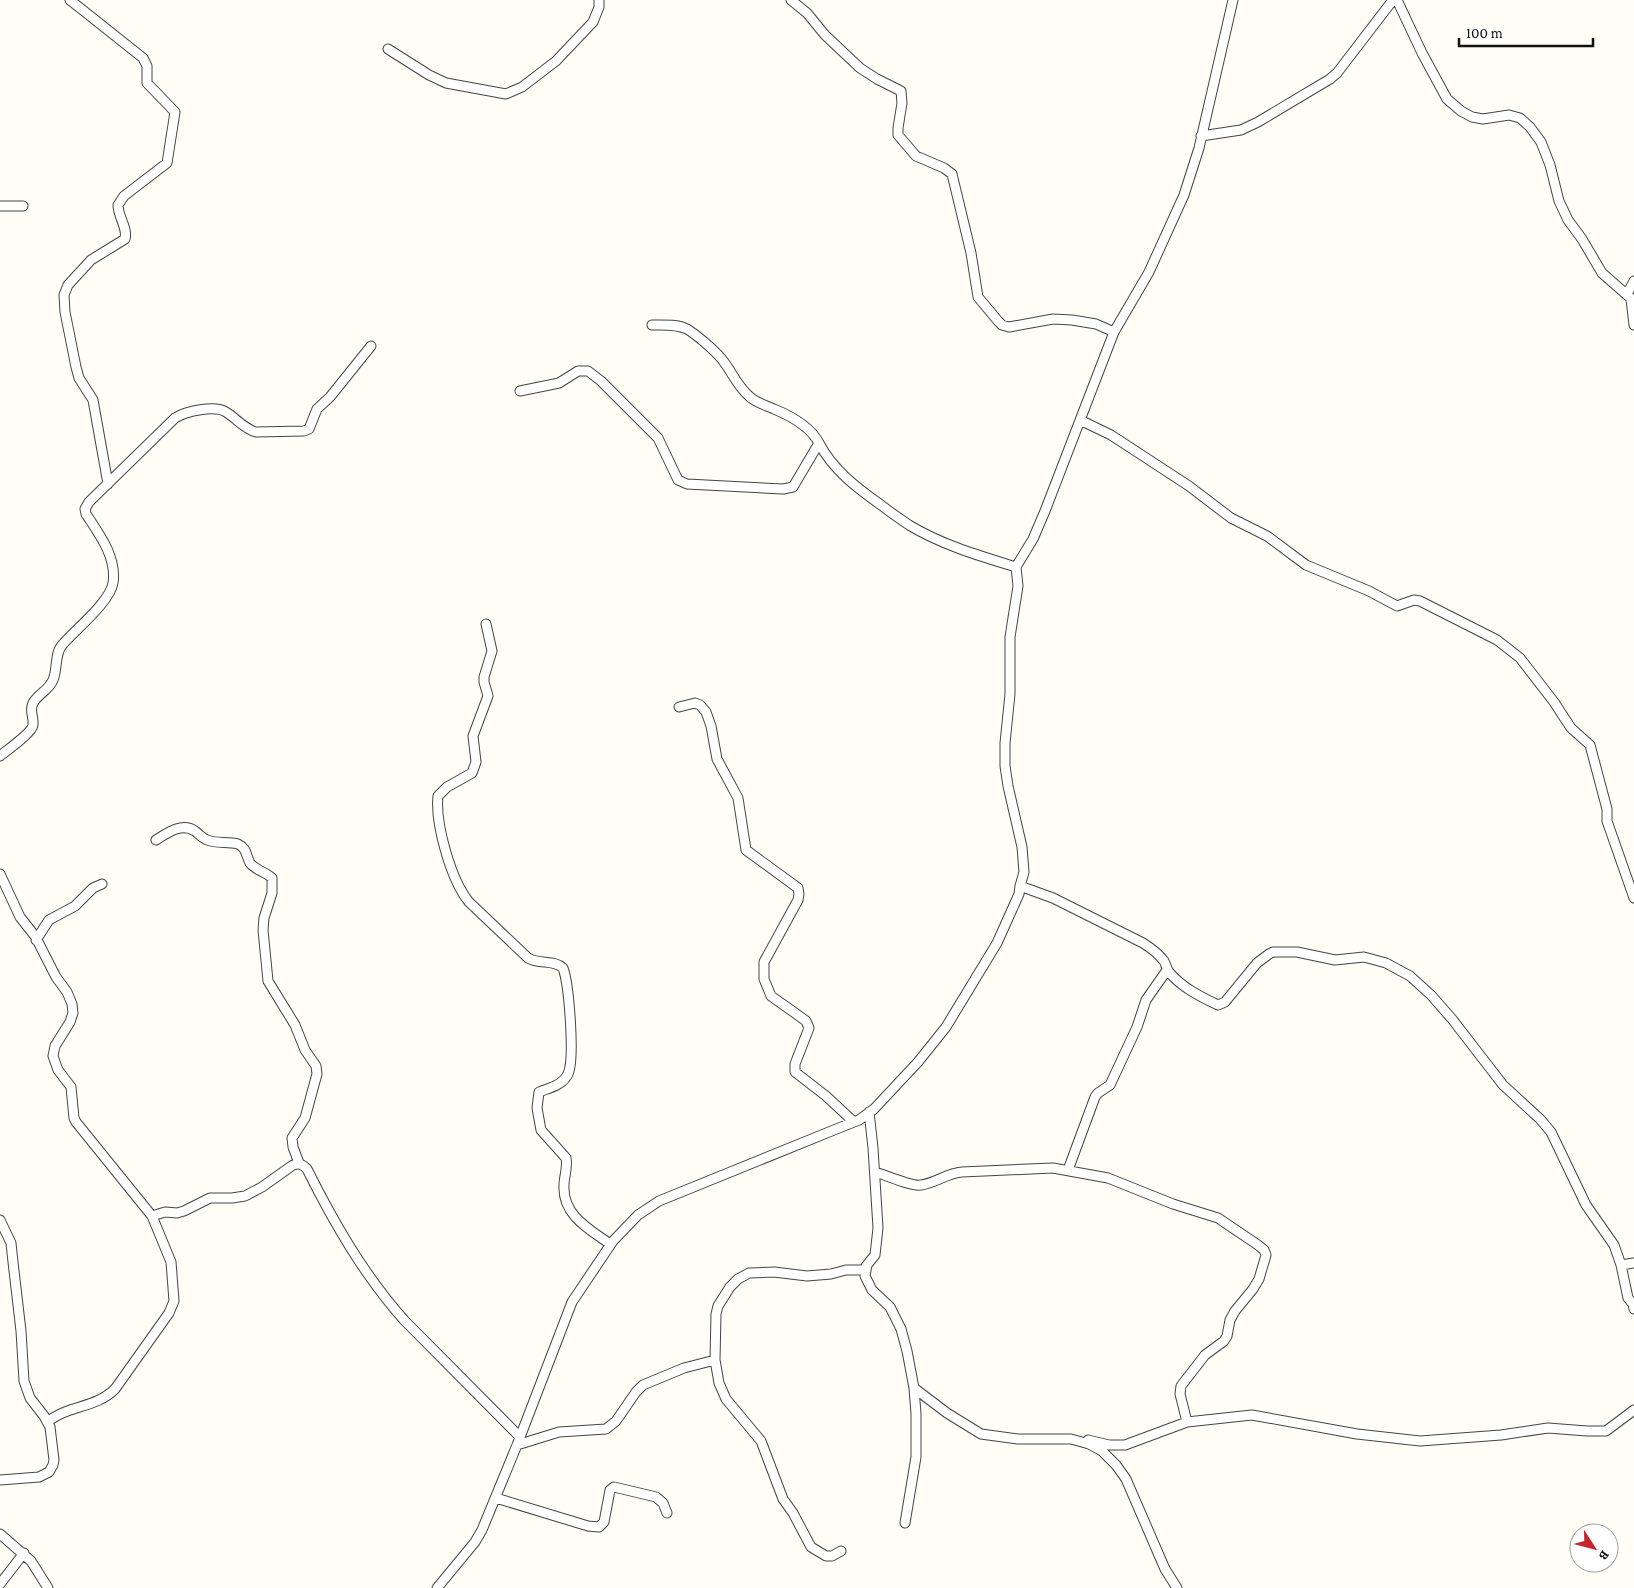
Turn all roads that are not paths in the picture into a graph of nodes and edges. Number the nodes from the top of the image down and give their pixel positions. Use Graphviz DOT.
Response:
graph roads {
  1 [pos="70,0"];
  2 [pos="599,0"];
  3 [pos="792,0"];
  4 [pos="1233,0"];
  5 [pos="1395,0"];
  6 [pos="388,49"];
  7 [pos="1201,136"];
  8 [pos="0,206"];
  9 [pos="23,206"];
  10 [pos="1634,281"];
  11 [pos="1631,298"];
  12 [pos="652,324"];
  13 [pos="1634,325"];
  14 [pos="1114,332"];
  15 [pos="371,346"];
  16 [pos="520,391"];
  17 [pos="1080,420"];
  18 [pos="819,443"];
  19 [pos="108,484"];
  20 [pos="1016,568"];
  21 [pos="486,624"];
  22 [pos="679,707"];
  23 [pos="0,756"];
  24 [pos="156,840"];
  25 [pos="0,874"];
  26 [pos="102,884"];
  27 [pos="1020,886"];
  28 [pos="1634,898"];
  29 [pos="36,940"];
  30 [pos="1167,970"];
  31 [pos="869,1112"];
  32 [pos="854,1122"];
  33 [pos="299,1164"];
  34 [pos="1068,1170"];
  35 [pos="875,1172"];
  36 [pos="152,1216"];
  37 [pos="0,1220"];
  38 [pos="610,1244"];
  39 [pos="1634,1263"];
  40 [pos="866,1265"];
  41 [pos="1621,1265"];
  42 [pos="1634,1309"];
  43 [pos="715,1360"];
  44 [pos="914,1388"];
  45 [pos="1634,1410"];
  46 [pos="48,1421"];
  47 [pos="1187,1422"];
  48 [pos="1071,1439"];
  49 [pos="519,1441"];
  50 [pos="0,1480"];
  51 [pos="496,1498"];
  52 [pos="667,1513"];
  53 [pos="905,1523"];
  54 [pos="0,1534"];
  55 [pos="841,1551"];
  56 [pos="24,1553"];
  57 [pos="0,1584"];
  58 [pos="48,1588"];
  59 [pos="437,1588"];
  60 [pos="1177,1588"];
  1 -- 19 [label="street"];
  2 -- 6 [label="street"];
  3 -- 14 [label="street"];
  4 -- 7 [label="street"];
  5 -- 7 [label="street"];
  5 -- 11 [label="street"];
  7 -- 14 [label="street"];
  8 -- 9 [label="street"];
  10 -- 11 [label="street"];
  11 -- 13 [label="street"];
  12 -- 18 [label="street"];
  14 -- 17 [label="street"];
  15 -- 19 [label="street"];
  16 -- 18 [label="street"];
  17 -- 20 [label="street"];
  17 -- 28 [label="street"];
  18 -- 20 [label="street"];
  19 -- 23 [label="street"];
  20 -- 27 [label="street"];
  21 -- 38 [label="street"];
  22 -- 32 [label="street"];
  24 -- 33 [label="street"];
  25 -- 29 [label="street"];
  26 -- 29 [label="street"];
  27 -- 30 [label="street"];
  27 -- 31 [label="street"];
  29 -- 36 [label="street"];
  30 -- 34 [label="street"];
  30 -- 41 [label="street"];
  31 -- 32 [label="street"];
  31 -- 35 [label="street"];
  32 -- 38 [label="street"];
  33 -- 36 [label="street"];
  33 -- 49 [label="street"];
  34 -- 35 [label="street"];
  34 -- 47 [label="street"];
  35 -- 40 [label="street"];
  36 -- 46 [label="street"];
  37 -- 46 [label="street"];
  38 -- 49 [label="street"];
  39 -- 41 [label="street"];
  40 -- 43 [label="street"];
  40 -- 44 [label="street"];
  41 -- 42 [label="street"];
  43 -- 49 [label="street"];
  43 -- 55 [label="street"];
  44 -- 48 [label="street"];
  44 -- 53 [label="street"];
  45 -- 47 [label="street"];
  46 -- 50 [label="street"];
  47 -- 48 [label="street"];
  48 -- 60 [label="street"];
  49 -- 51 [label="street"];
  51 -- 52 [label="street"];
  51 -- 59 [label="street"];
  54 -- 56 [label="street"];
  56 -- 57 [label="street"];
  56 -- 58 [label="street"];
}
